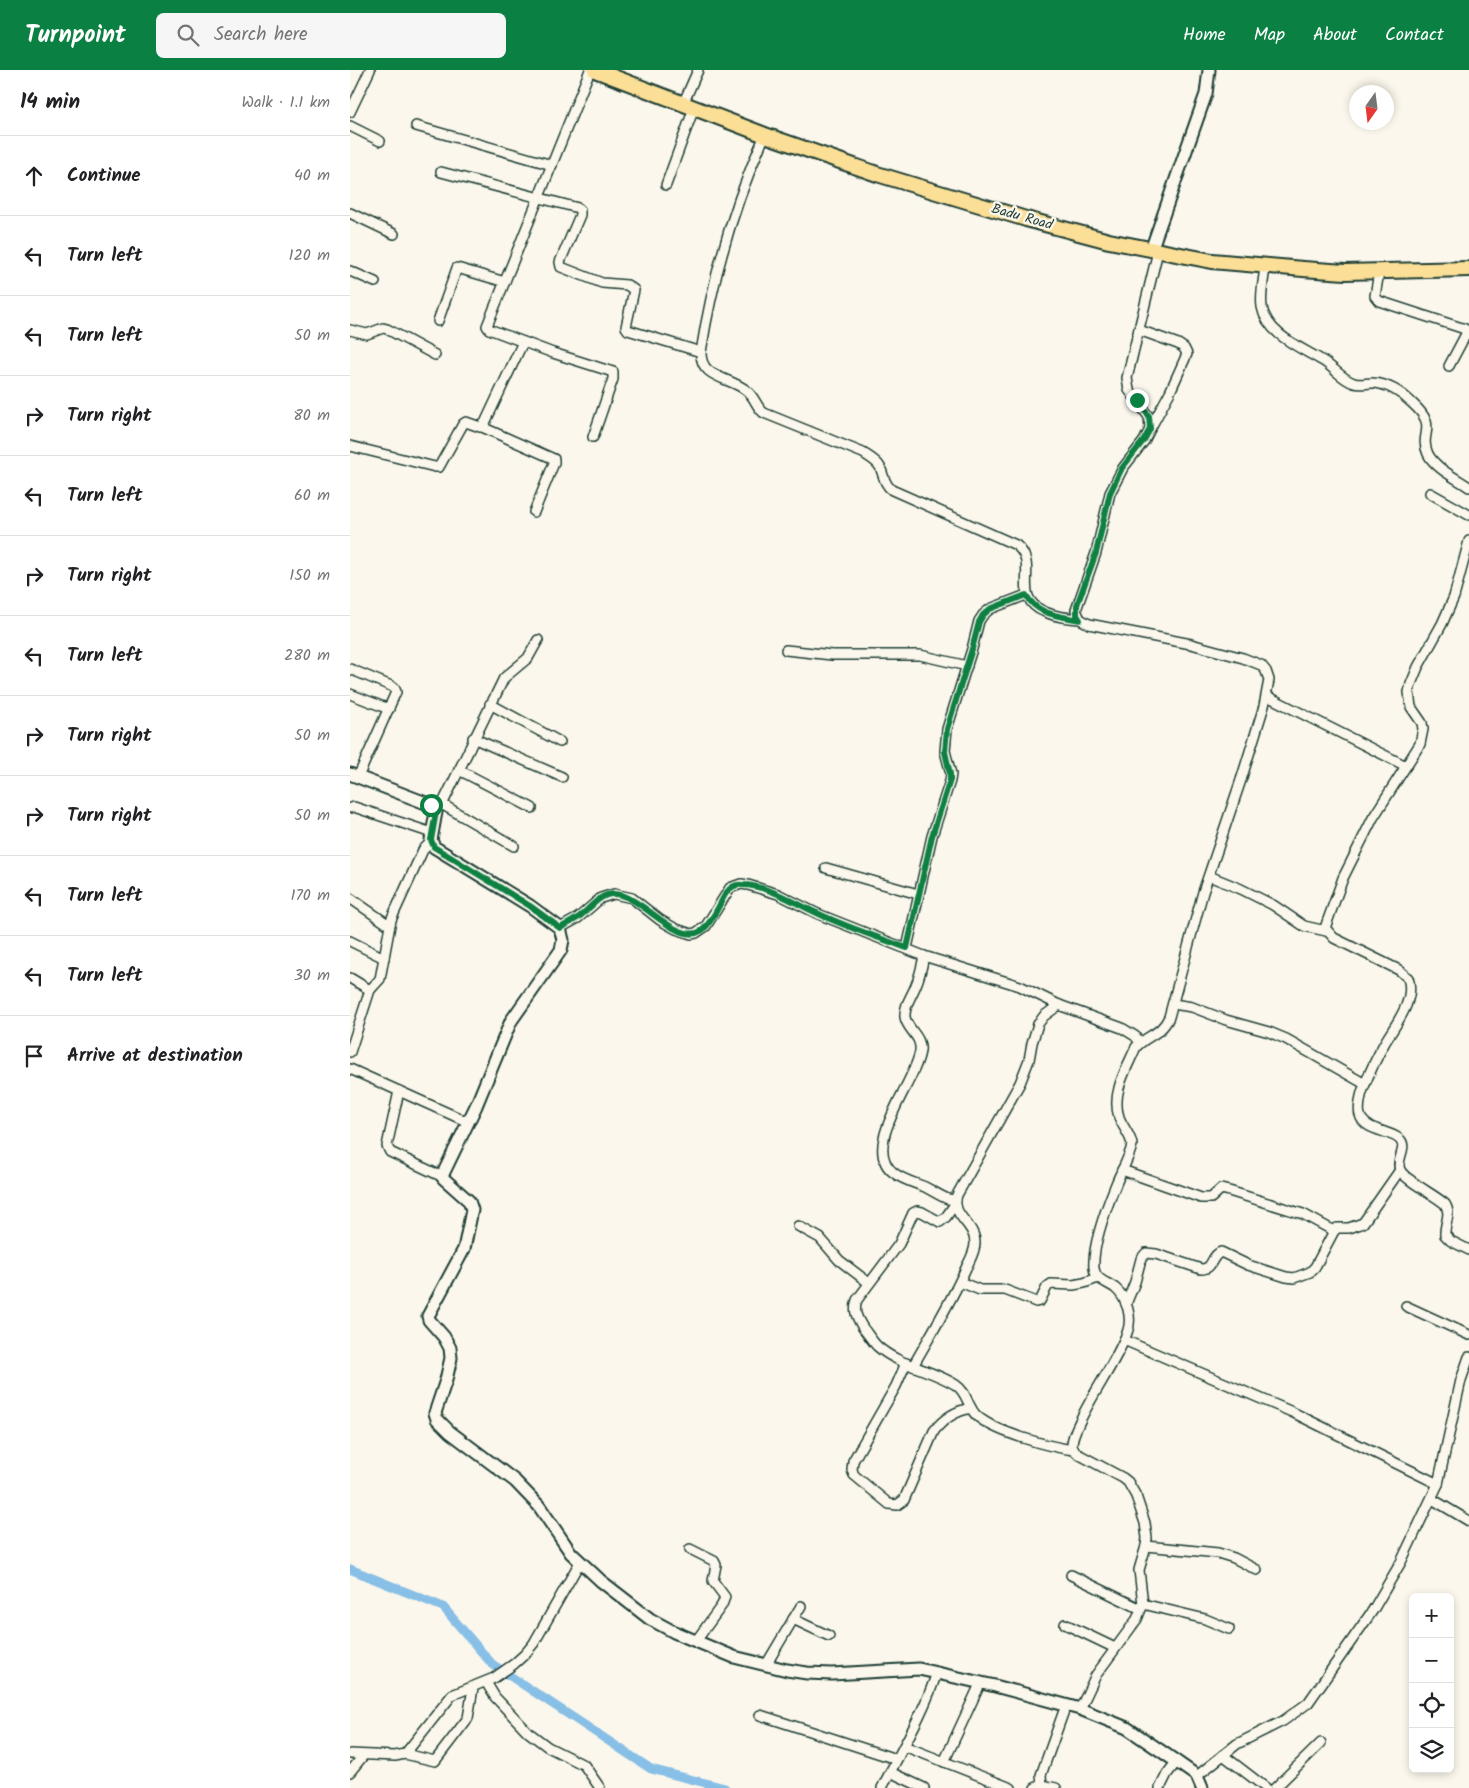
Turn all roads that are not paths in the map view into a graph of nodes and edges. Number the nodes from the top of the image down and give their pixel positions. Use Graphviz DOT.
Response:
graph roads {
  1 [pos="370,70"];
  2 [pos="590,70"];
  3 [pos="595,70"];
  4 [pos="698,70"];
  5 [pos="1209,70"];
  6 [pos="688,106"];
  7 [pos="350,112"];
  8 [pos="350,126"];
  9 [pos="416,126"];
  10 [pos="765,135"];
  11 [pos="380,141"];
  12 [pos="552,165"];
  13 [pos="441,172"];
  14 [pos="666,185"];
  15 [pos="539,197"];
  16 [pos="350,213"];
  17 [pos="394,234"];
  18 [pos="1155,250"];
  19 [pos="1266,266"];
  20 [pos="1469,270"];
  21 [pos="350,272"];
  22 [pos="1379,272"];
  23 [pos="375,282"];
  24 [pos="505,282"];
  25 [pos="438,321"];
  26 [pos="350,330"];
  27 [pos="1139,330"];
  28 [pos="523,342"];
  29 [pos="701,352"];
  30 [pos="435,355"];
  31 [pos="1449,366"];
  32 [pos="482,427"];
  33 [pos="1150,429"];
  34 [pos="594,437"];
  35 [pos="350,446"];
  36 [pos="1469,487"];
  37 [pos="1430,494"];
  38 [pos="534,512"];
  39 [pos="1469,515"];
  40 [pos="1469,541"];
  41 [pos="1026,595"];
  42 [pos="1080,620"];
  43 [pos="538,640"];
  44 [pos="786,650"];
  45 [pos="967,666"];
  46 [pos="350,669"];
  47 [pos="350,694"];
  48 [pos="1267,696"];
  49 [pos="490,704"];
  50 [pos="389,709"];
  51 [pos="473,738"];
  52 [pos="560,742"];
  53 [pos="1406,766"];
  54 [pos="459,770"];
  55 [pos="354,776"];
  56 [pos="562,777"];
  57 [pos="350,807"];
  58 [pos="438,807"];
  59 [pos="532,808"];
  60 [pos="432,837"];
  61 [pos="514,846"];
  62 [pos="826,868"];
  63 [pos="1209,876"];
  64 [pos="918,894"];
  65 [pos="350,898"];
  66 [pos="389,925"];
  67 [pos="560,928"];
  68 [pos="1326,931"];
  69 [pos="350,941"];
  70 [pos="907,948"];
  71 [pos="924,956"];
  72 [pos="384,958"];
  73 [pos="350,978"];
  74 [pos="370,990"];
  75 [pos="1173,1004"];
  76 [pos="1059,1005"];
  77 [pos="1140,1042"];
  78 [pos="350,1052"];
  79 [pos="350,1069"];
  80 [pos="1365,1084"];
  81 [pos="399,1091"];
  82 [pos="468,1122"];
  83 [pos="1122,1170"];
  84 [pos="1400,1170"];
  85 [pos="443,1177"];
  86 [pos="955,1202"];
  87 [pos="798,1226"];
  88 [pos="1334,1231"];
  89 [pos="1469,1250"];
  90 [pos="1098,1278"];
  91 [pos="960,1282"];
  92 [pos="869,1283"];
  93 [pos="1126,1304"];
  94 [pos="1406,1306"];
  95 [pos="1469,1335"];
  96 [pos="1124,1340"];
  97 [pos="1469,1357"];
  98 [pos="910,1364"];
  99 [pos="971,1408"];
  100 [pos="1074,1450"];
  101 [pos="1438,1484"];
  102 [pos="1432,1499"];
  103 [pos="1469,1521"];
  104 [pos="1146,1546"];
  105 [pos="690,1550"];
  106 [pos="580,1562"];
  107 [pos="1257,1570"];
  108 [pos="1071,1575"];
  109 [pos="801,1606"];
  110 [pos="1142,1606"];
  111 [pos="793,1619"];
  112 [pos="1065,1624"];
  113 [pos="1229,1629"];
  114 [pos="828,1636"];
  115 [pos="696,1641"];
  116 [pos="1115,1648"];
  117 [pos="766,1665"];
  118 [pos="938,1672"];
  119 [pos="490,1680"];
  120 [pos="981,1682"];
  121 [pos="473,1688"];
  122 [pos="1066,1705"];
  123 [pos="1080,1709"];
  124 [pos="760,1715"];
  125 [pos="1321,1742"];
  126 [pos="904,1746"];
  127 [pos="350,1754"];
  128 [pos="405,1754"];
  129 [pos="1223,1755"];
  130 [pos="363,1756"];
  131 [pos="896,1759"];
  132 [pos="944,1762"];
  133 [pos="1177,1762"];
  134 [pos="350,1772"];
  135 [pos="890,1772"];
  136 [pos="1197,1776"];
  137 [pos="1038,1786"];
  138 [pos="600,1788"];
  139 [pos="882,1788"];
  140 [pos="924,1788"];
  141 [pos="1011,1788"];
  142 [pos="1056,1788"];
  143 [pos="1160,1788"];
  144 [pos="1202,1788"];
  145 [pos="1266,1788"];
  146 [pos="1274,1788"];
  1 -- 7 [label="street"];
  2 -- 12 [label="street"];
  3 -- 6 [label="main road, Badu Road"];
  4 -- 6 [label="street"];
  5 -- 18 [label="street"];
  6 -- 10 [label="main road, Badu Road"];
  6 -- 14 [label="street"];
  8 -- 11 [label="street"];
  9 -- 12 [label="street"];
  10 -- 18 [label="main road, Badu Road"];
  10 -- 29 [label="street"];
  12 -- 15 [label="street"];
  13 -- 15 [label="street"];
  15 -- 24 [label="street"];
  15 -- 29 [label="street"];
  16 -- 17 [label="street"];
  18 -- 19 [label="main road, Badu Road"];
  18 -- 27 [label="street"];
  19 -- 22 [label="main road, Badu Road"];
  19 -- 36 [label="street"];
  20 -- 22 [label="main road, Badu Road"];
  21 -- 23 [label="street"];
  22 -- 31 [label="street"];
  24 -- 25 [label="street"];
  24 -- 28 [label="street"];
  26 -- 30 [label="street"];
  27 -- 33 [label="street"];
  27 -- 33 [label="street"];
  28 -- 32 [label="street"];
  28 -- 34 [label="street"];
  29 -- 41 [label="street"];
  32 -- 35 [label="street"];
  32 -- 38 [label="street"];
  33 -- 42 [label="street"];
  37 -- 39 [label="street"];
  40 -- 53 [label="street"];
  41 -- 42 [label="street"];
  41 -- 45 [label="street"];
  42 -- 48 [label="street"];
  43 -- 49 [label="street"];
  44 -- 45 [label="street"];
  45 -- 64 [label="street"];
  46 -- 50 [label="street"];
  47 -- 50 [label="street"];
  48 -- 53 [label="street"];
  48 -- 63 [label="street"];
  49 -- 51 [label="street"];
  49 -- 52 [label="street"];
  50 -- 55 [label="street"];
  51 -- 54 [label="street"];
  51 -- 56 [label="street"];
  53 -- 68 [label="street"];
  54 -- 58 [label="street"];
  54 -- 59 [label="street"];
  55 -- 58 [label="street"];
  57 -- 60 [label="street"];
  58 -- 60 [label="street"];
  58 -- 61 [label="street"];
  60 -- 66 [label="street"];
  60 -- 67 [label="street"];
  62 -- 64 [label="street"];
  63 -- 68 [label="street"];
  63 -- 75 [label="street"];
  64 -- 70 [label="street"];
  65 -- 66 [label="street"];
  66 -- 72 [label="street"];
  67 -- 70 [label="street"];
  67 -- 82 [label="street"];
  68 -- 80 [label="street"];
  69 -- 72 [label="street"];
  70 -- 71 [label="street"];
  71 -- 76 [label="street"];
  71 -- 86 [label="street"];
  72 -- 74 [label="street"];
  73 -- 74 [label="street"];
  74 -- 78 [label="street"];
  75 -- 77 [label="street"];
  75 -- 80 [label="street"];
  76 -- 77 [label="street"];
  76 -- 86 [label="street"];
  77 -- 83 [label="street"];
  79 -- 81 [label="street"];
  80 -- 84 [label="street"];
  81 -- 82 [label="street"];
  81 -- 85 [label="street"];
  82 -- 85 [label="street"];
  83 -- 88 [label="street"];
  83 -- 90 [label="street"];
  84 -- 88 [label="street"];
  84 -- 89 [label="street"];
  85 -- 106 [label="street"];
  86 -- 91 [label="street"];
  86 -- 92 [label="street"];
  87 -- 92 [label="street"];
  88 -- 93 [label="street"];
  90 -- 91 [label="street"];
  90 -- 93 [label="street"];
  91 -- 98 [label="street"];
  92 -- 98 [label="street"];
  93 -- 96 [label="street"];
  94 -- 95 [label="street"];
  96 -- 100 [label="street"];
  96 -- 101 [label="street"];
  97 -- 101 [label="street"];
  98 -- 99 [label="street"];
  98 -- 99 [label="street"];
  99 -- 100 [label="street"];
  100 -- 104 [label="street"];
  101 -- 102 [label="street"];
  102 -- 103 [label="street"];
  102 -- 129 [label="street"];
  104 -- 107 [label="street"];
  104 -- 110 [label="street"];
  105 -- 115 [label="street"];
  106 -- 115 [label="street"];
  106 -- 119 [label="street"];
  108 -- 110 [label="street"];
  109 -- 111 [label="street"];
  110 -- 113 [label="street"];
  110 -- 116 [label="street"];
  111 -- 114 [label="street"];
  111 -- 117 [label="street"];
  112 -- 116 [label="street"];
  115 -- 117 [label="street"];
  116 -- 123 [label="street"];
  117 -- 118 [label="street"];
  118 -- 120 [label="street"];
  118 -- 126 [label="street"];
  119 -- 121 [label="street"];
  119 -- 138 [label="street"];
  120 -- 122 [label="street"];
  120 -- 132 [label="street"];
  121 -- 128 [label="street"];
  121 -- 128 [label="street"];
  122 -- 123 [label="street"];
  122 -- 137 [label="street"];
  123 -- 133 [label="street"];
  124 -- 131 [label="street"];
  125 -- 146 [label="street"];
  126 -- 131 [label="street"];
  126 -- 132 [label="street"];
  127 -- 130 [label="street"];
  128 -- 130 [label="street"];
  129 -- 136 [label="street"];
  129 -- 145 [label="street"];
  130 -- 134 [label="street"];
  131 -- 135 [label="street"];
  132 -- 141 [label="street"];
  133 -- 136 [label="street"];
  133 -- 143 [label="street"];
  135 -- 139 [label="street"];
  135 -- 140 [label="street"];
  136 -- 144 [label="street"];
  137 -- 142 [label="street"];
}
